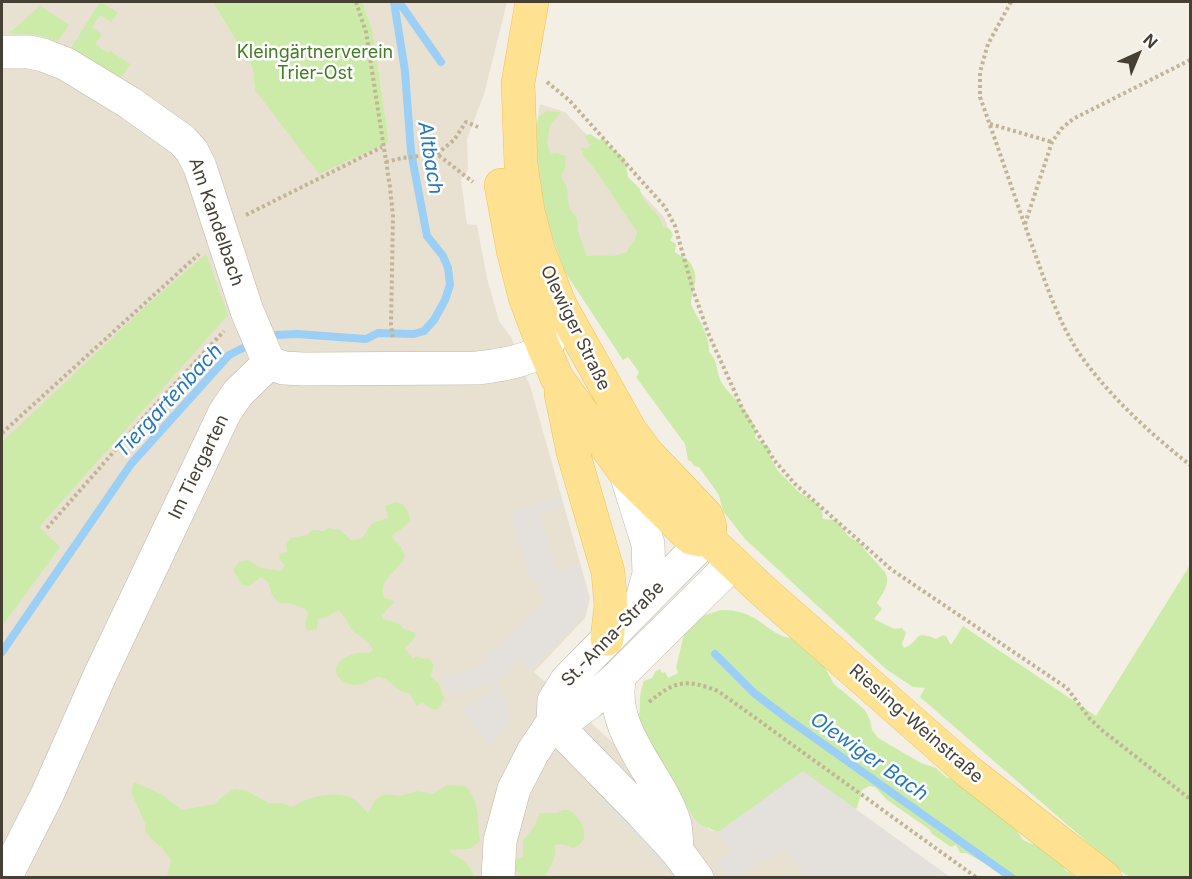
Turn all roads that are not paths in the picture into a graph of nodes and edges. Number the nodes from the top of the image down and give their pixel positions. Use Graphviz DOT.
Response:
graph roads {
  1 [pos="532,2"];
  2 [pos="2,52"];
  3 [pos="520,70"];
  4 [pos="560,305"];
  5 [pos="258,339"];
  6 [pos="544,348"];
  7 [pos="557,378"];
  8 [pos="626,474"];
  9 [pos="707,538"];
  10 [pos="733,563"];
  11 [pos="641,603"];
  12 [pos="607,639"];
  13 [pos="620,675"];
  14 [pos="553,722"];
  15 [pos="677,851"];
  16 [pos="8,871"];
  17 [pos="498,878"];
  18 [pos="697,878"];
  19 [pos="1105,878"];
  1 -- 3 [label="main road, Olewiger Straße"];
  2 -- 5 [label="street, Am Kandelbach"];
  3 -- 4 [label="main road, Olewiger Straße"];
  3 -- 6 [label="main road, Olewiger Straße"];
  4 -- 6 [label="street"];
  4 -- 9 [label="main road, Olewiger Straße"];
  5 -- 6 [label="street"];
  5 -- 16 [label="street, Im Tiergarten"];
  6 -- 7 [label="main road, Olewiger Straße"];
  7 -- 8 [label="main road, Olewiger Straße"];
  7 -- 12 [label="main road"];
  8 -- 9 [label="main road, Olewiger Straße"];
  8 -- 11 [label="street"];
  9 -- 10 [label="main road, Olewiger Straße"];
  9 -- 11 [label="street, St.-Anna-Straße"];
  10 -- 13 [label="street"];
  10 -- 19 [label="main road, Riesling-Weinstraße"];
  11 -- 12 [label="street, St.-Anna-Straße"];
  12 -- 14 [label="street, St.-Anna-Straße"];
  13 -- 14 [label="street"];
  13 -- 15 [label="street"];
  14 -- 15 [label="street"];
  14 -- 17 [label="street, St.-Anna-Straße"];
  15 -- 18 [label="street"];
}
